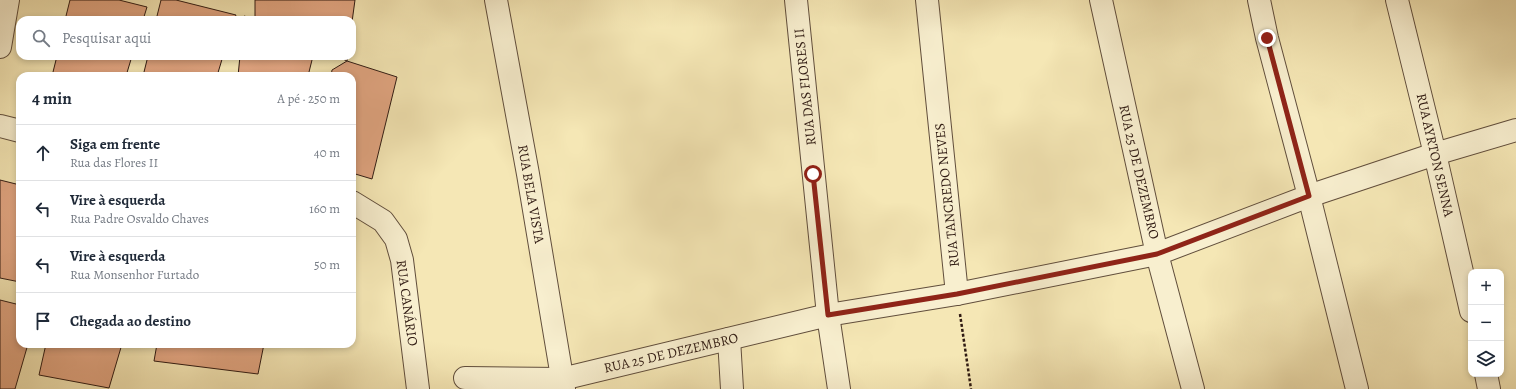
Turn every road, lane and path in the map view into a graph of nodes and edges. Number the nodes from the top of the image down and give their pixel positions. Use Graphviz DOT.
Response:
graph roads {
  1 [pos="8,0"];
  2 [pos="496,0"];
  3 [pos="796,0"];
  4 [pos="927,0"];
  5 [pos="1101,0"];
  6 [pos="1259,0"];
  7 [pos="1397,0"];
  8 [pos="0,47"];
  9 [pos="0,126"];
  10 [pos="16,130"];
  11 [pos="1516,130"];
  12 [pos="1435,154"];
  13 [pos="1309,196"];
  14 [pos="356,204"];
  15 [pos="1157,254"];
  16 [pos="957,294"];
  17 [pos="1470,305"];
  18 [pos="828,315"];
  19 [pos="729,339"];
  20 [pos="1487,377"];
  21 [pos="465,378"];
  22 [pos="563,384"];
  23 [pos="418,389"];
  24 [pos="732,389"];
  25 [pos="839,389"];
  26 [pos="970,389"];
  27 [pos="1193,389"];
  28 [pos="1357,389"];
  29 [pos="1489,389"];
  1 -- 8 [label="street"];
  2 -- 22 [label="street, RUA BELA VISTA"];
  3 -- 18 [label="street, RUA DAS FLORES II"];
  4 -- 16 [label="street, RUA TANCREDO NEVES"];
  5 -- 15 [label="street, RUA 25 DE DEZEMBRO"];
  6 -- 13 [label="street"];
  7 -- 12 [label="street, RUA AYRTON SENNA"];
  9 -- 10 [label="street"];
  11 -- 12 [label="street, RUA 25 DE DEZEMBRO"];
  12 -- 13 [label="street, RUA 25 DE DEZEMBRO"];
  12 -- 17 [label="street, RUA AYRTON SENNA"];
  13 -- 15 [label="street, RUA 25 DE DEZEMBRO"];
  13 -- 28 [label="street"];
  14 -- 23 [label="street, RUA CANÁRIO"];
  15 -- 16 [label="street, RUA 25 DE DEZEMBRO"];
  15 -- 27 [label="street, RUA 25 DE DEZEMBRO"];
  16 -- 18 [label="street, RUA 25 DE DEZEMBRO"];
  16 -- 26 [label="path"];
  18 -- 19 [label="street, RUA 25 DE DEZEMBRO"];
  18 -- 25 [label="street, RUA DAS FLORES II"];
  19 -- 22 [label="street, RUA 25 DE DEZEMBRO"];
  19 -- 24 [label="street"];
  20 -- 29 [label="street"];
  21 -- 22 [label="street, RUA 25 DE DEZEMBRO"];
}
